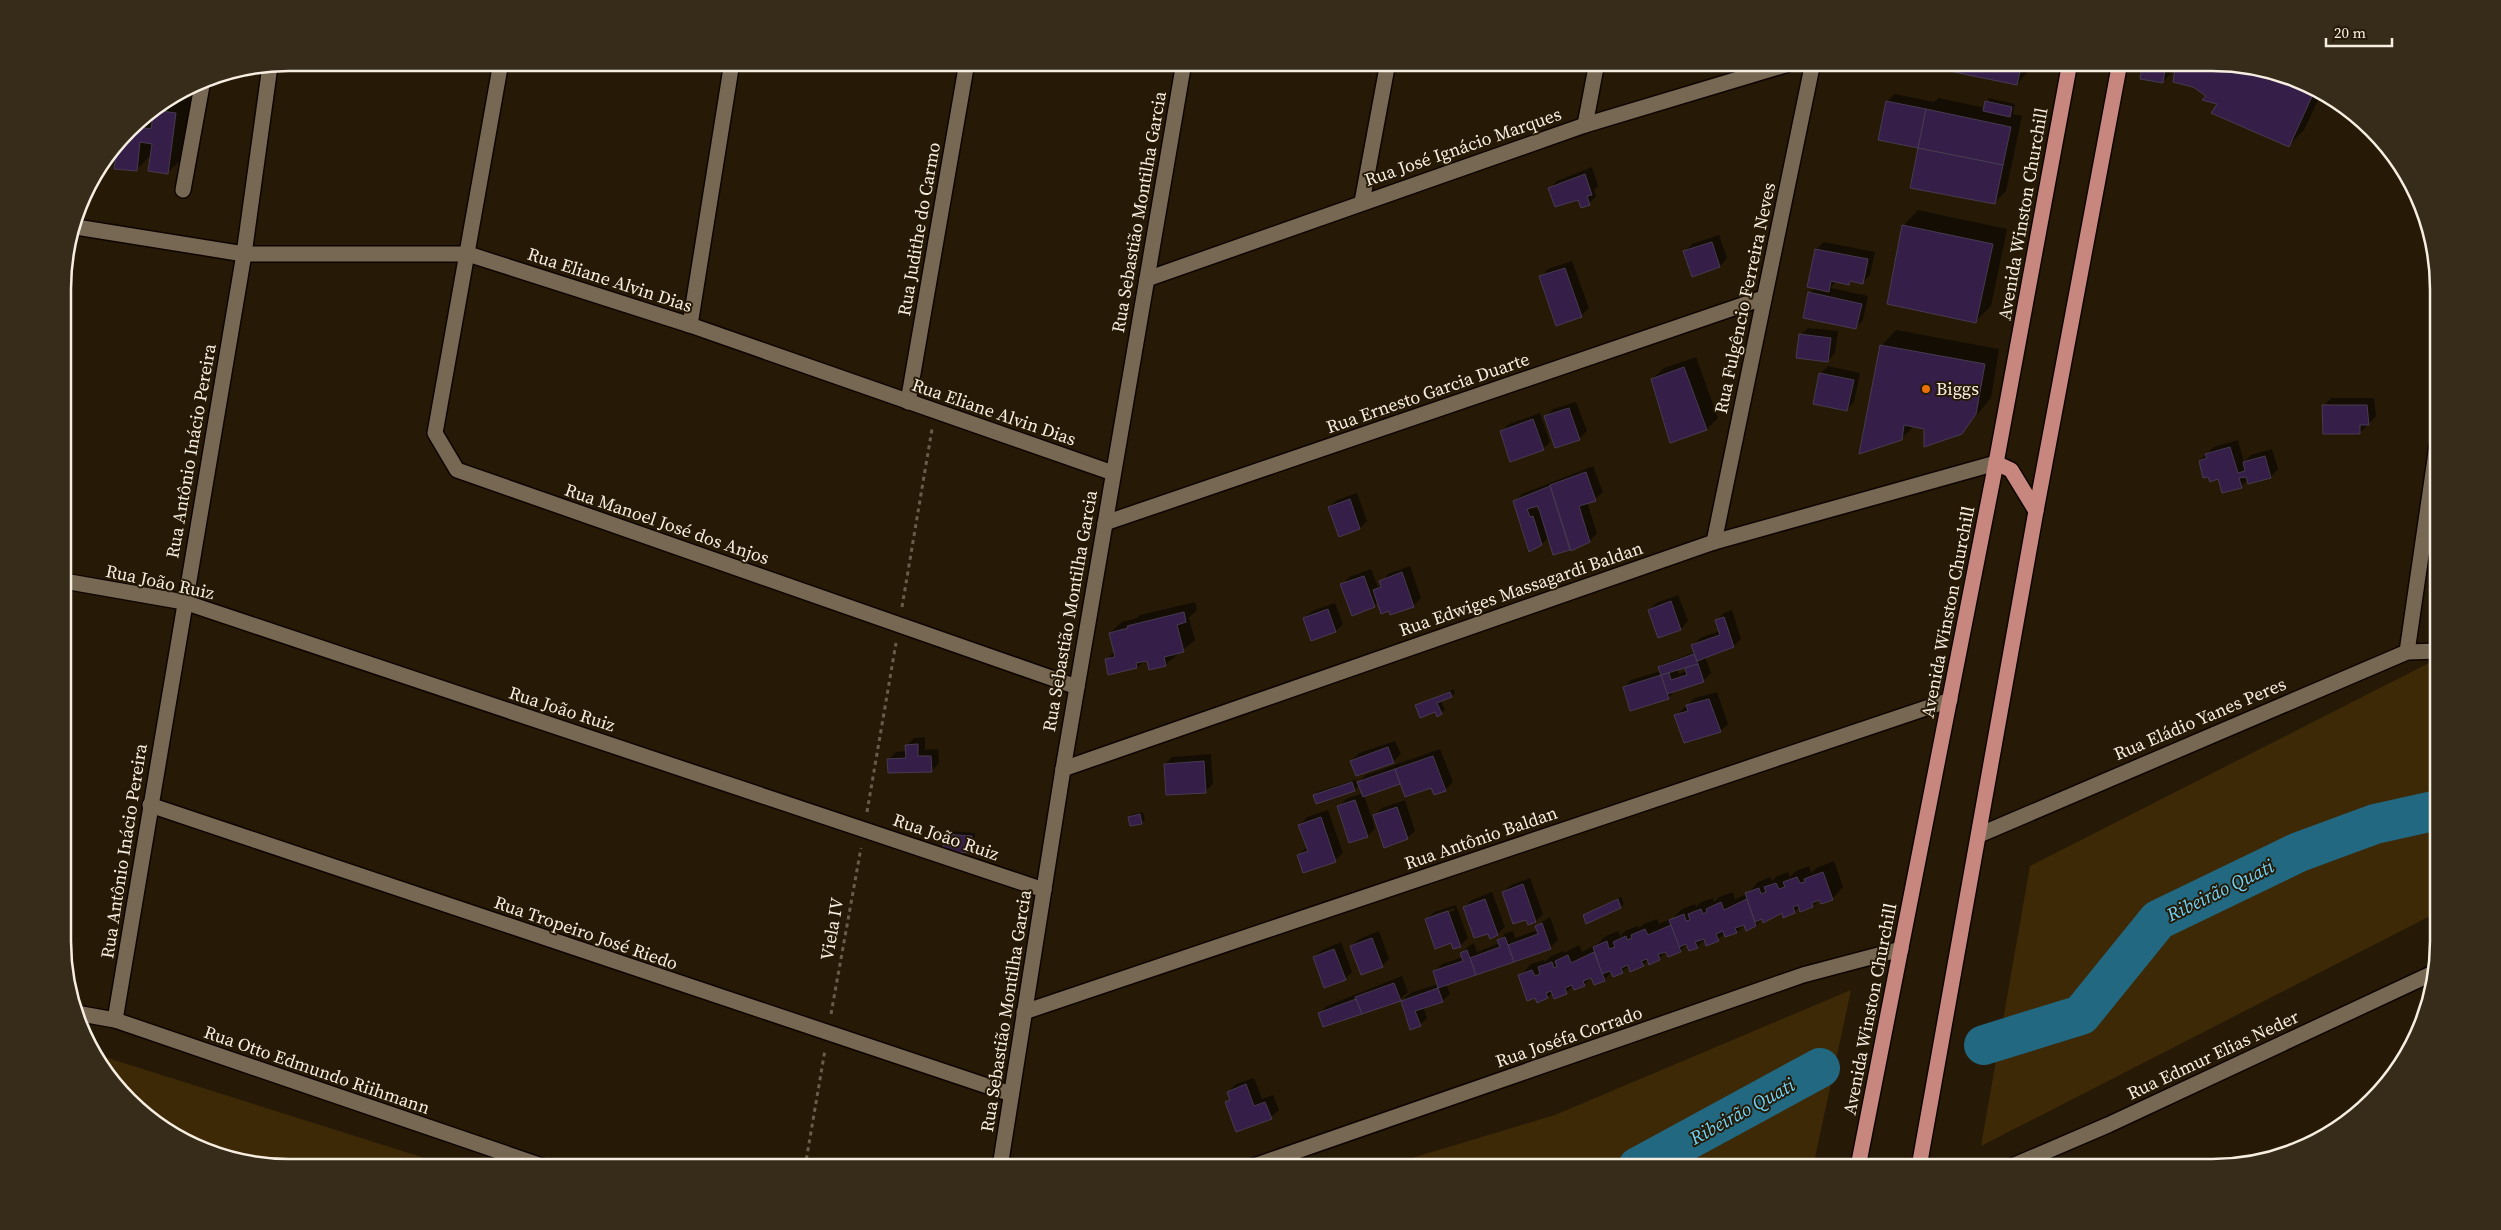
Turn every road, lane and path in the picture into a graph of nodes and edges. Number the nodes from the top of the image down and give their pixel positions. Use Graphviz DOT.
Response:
graph roads {
  1 [pos="499,71"];
  2 [pos="731,71"];
  3 [pos="964,71"];
  4 [pos="1182,71"];
  5 [pos="1386,71"];
  6 [pos="1595,71"];
  7 [pos="1765,71"];
  8 [pos="1811,71"];
  9 [pos="2068,71"];
  10 [pos="2118,71"];
  11 [pos="269,72"];
  12 [pos="201,90"];
  13 [pos="1585,125"];
  14 [pos="183,190"];
  15 [pos="1362,202"];
  16 [pos="80,228"];
  17 [pos="244,254"];
  18 [pos="468,254"];
  19 [pos="1147,279"];
  20 [pos="1763,298"];
  21 [pos="690,325"];
  22 [pos="908,402"];
  23 [pos="1996,463"];
  24 [pos="1113,473"];
  25 [pos="2430,493"];
  26 [pos="2036,511"];
  27 [pos="1105,523"];
  28 [pos="1714,542"];
  29 [pos="71,582"];
  30 [pos="184,602"];
  31 [pos="2430,651"];
  32 [pos="2407,652"];
  33 [pos="1077,687"];
  34 [pos="1950,700"];
  35 [pos="1063,769"];
  36 [pos="150,805"];
  37 [pos="864,830"];
  38 [pos="1979,835"];
  39 [pos="1044,890"];
  40 [pos="1901,949"];
  41 [pos="2427,976"];
  42 [pos="1024,1012"];
  43 [pos="85,1015"];
  44 [pos="115,1020"];
  45 [pos="828,1034"];
  46 [pos="1011,1094"];
  47 [pos="519,1159"];
  48 [pos="806,1159"];
  49 [pos="1001,1159"];
  50 [pos="1274,1159"];
  51 [pos="1860,1159"];
  52 [pos="1920,1159"];
  53 [pos="2028,1159"];
  1 -- 18 [label="street, Rua Manoel José dos Anjos"];
  2 -- 21 [label="street"];
  3 -- 22 [label="street, Rua Judithe do Carmo"];
  4 -- 19 [label="street, Rua Sebastião Montilha Garcia"];
  5 -- 15 [label="street"];
  6 -- 13 [label="street"];
  7 -- 13 [label="street, Rua José Ignácio Marques"];
  8 -- 20 [label="street, Rua Fulgêncio Ferreira Neves"];
  9 -- 23 [label="main road, Avenida Winston Churchill"];
  10 -- 26 [label="main road"];
  11 -- 17 [label="street, Rua Antônio Inácio Pereira"];
  12 -- 14 [label="street"];
  13 -- 15 [label="street, Rua José Ignácio Marques"];
  15 -- 19 [label="street, Rua José Ignácio Marques"];
  16 -- 17 [label="street, Rua Eliane Alvin Dias"];
  17 -- 18 [label="street, Rua Eliane Alvin Dias"];
  17 -- 30 [label="street, Rua Antônio Inácio Pereira"];
  18 -- 21 [label="street, Rua Eliane Alvin Dias"];
  18 -- 33 [label="street, Rua Manoel José dos Anjos"];
  19 -- 24 [label="street, Rua Sebastião Montilha Garcia"];
  20 -- 27 [label="street, Rua Ernesto Garcia Duarte"];
  20 -- 28 [label="street, Rua Fulgêncio Ferreira Neves"];
  21 -- 22 [label="street, Rua Eliane Alvin Dias"];
  22 -- 24 [label="street, Rua Eliane Alvin Dias"];
  23 -- 26 [label="main road"];
  23 -- 28 [label="street, Rua Edwiges Massagardi Baldan"];
  23 -- 34 [label="main road, Avenida Winston Churchill"];
  24 -- 27 [label="street, Rua Sebastião Montilha Garcia"];
  25 -- 32 [label="street"];
  26 -- 38 [label="main road"];
  27 -- 33 [label="street, Rua Sebastião Montilha Garcia"];
  28 -- 35 [label="street, Rua Edwiges Massagardi Baldan"];
  29 -- 30 [label="street, Rua João Ruiz"];
  30 -- 36 [label="street, Rua Antônio Inácio Pereira"];
  30 -- 37 [label="street, Rua João Ruiz"];
  31 -- 32 [label="street, Rua Eládio Yanes Peres"];
  32 -- 38 [label="street, Rua Eládio Yanes Peres"];
  33 -- 35 [label="street, Rua Sebastião Montilha Garcia"];
  34 -- 40 [label="main road, Avenida Winston Churchill"];
  34 -- 42 [label="street, Rua Antônio Baldan"];
  35 -- 39 [label="street, Rua Sebastião Montilha Garcia"];
  36 -- 44 [label="street, Rua Antônio Inácio Pereira"];
  36 -- 45 [label="street, Rua Tropeiro José Riedo"];
  37 -- 39 [label="street, Rua João Ruiz"];
  37 -- 45 [label="path, Viela IV"];
  38 -- 52 [label="main road"];
  39 -- 42 [label="street, Rua Sebastião Montilha Garcia"];
  40 -- 50 [label="street, Rua Joséfa Corrado"];
  40 -- 51 [label="main road, Avenida Winston Churchill"];
  41 -- 53 [label="street, Rua Edmur Elias Neder"];
  42 -- 46 [label="street, Rua Sebastião Montilha Garcia"];
  43 -- 44 [label="street, Rua Otto Edmundo Riihmann"];
  44 -- 47 [label="street, Rua Otto Edmundo Riihmann"];
  45 -- 46 [label="street, Rua Tropeiro José Riedo"];
  45 -- 48 [label="path, Viela IV"];
  46 -- 49 [label="street, Rua Sebastião Montilha Garcia"];
}
